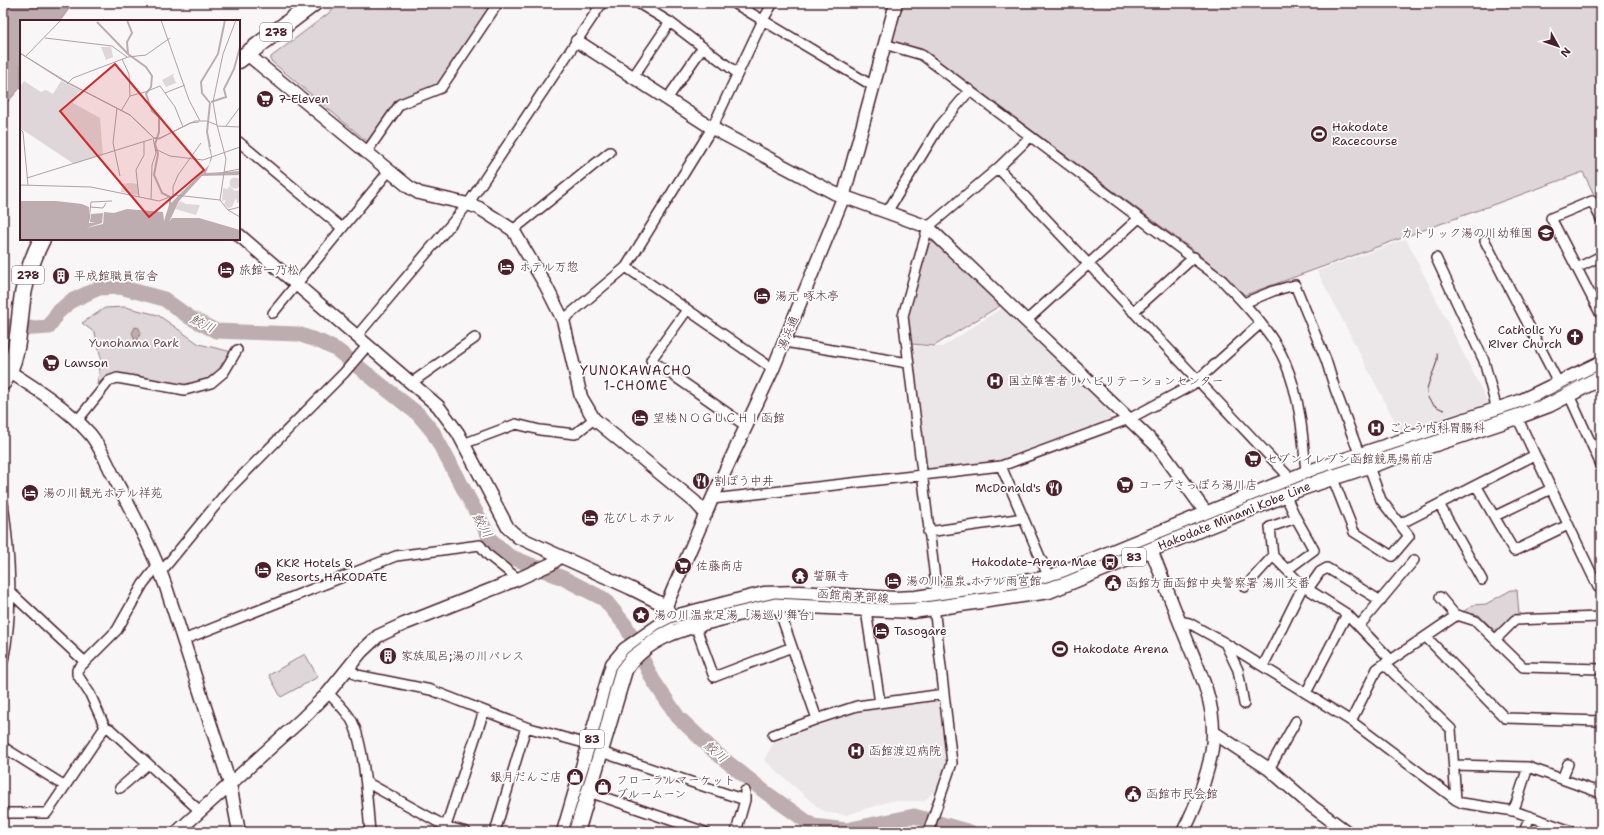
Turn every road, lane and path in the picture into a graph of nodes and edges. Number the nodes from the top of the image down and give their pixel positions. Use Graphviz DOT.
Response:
graph roads {
  1 [pos="314,3"];
  2 [pos="498,3"];
  3 [pos="602,3"];
  4 [pos="638,3"];
  5 [pos="734,3"];
  6 [pos="773,3"];
  7 [pos="896,3"];
  8 [pos="763,20"];
  9 [pos="670,22"];
  10 [pos="577,41"];
  11 [pos="884,44"];
  12 [pos="703,47"];
  13 [pos="243,57"];
  14 [pos="738,73"];
  15 [pos="633,77"];
  16 [pos="873,86"];
  17 [pos="970,90"];
  18 [pos="667,99"];
  19 [pos="712,128"];
  20 [pos="1030,137"];
  21 [pos="240,143"];
  22 [pos="370,146"];
  23 [pos="610,152"];
  24 [pos="998,168"];
  25 [pos="389,171"];
  26 [pos="843,198"];
  27 [pos="468,204"];
  28 [pos="887,212"];
  29 [pos="1139,218"];
  30 [pos="1601,219"];
  31 [pos="928,227"];
  32 [pos="342,228"];
  33 [pos="512,230"];
  34 [pos="240,236"];
  35 [pos="42,240"];
  36 [pos="1485,241"];
  37 [pos="1601,256"];
  38 [pos="1194,257"];
  39 [pos="1436,258"];
  40 [pos="1088,264"];
  41 [pos="626,267"];
  42 [pos="1577,268"];
  43 [pos="296,284"];
  44 [pos="1244,303"];
  45 [pos="687,310"];
  46 [pos="1133,312"];
  47 [pos="273,313"];
  48 [pos="1601,315"];
  49 [pos="563,320"];
  50 [pos="1026,321"];
  51 [pos="1260,324"];
  52 [pos="356,337"];
  53 [pos="475,338"];
  54 [pos="785,342"];
  55 [pos="237,350"];
  56 [pos="364,350"];
  57 [pos="1601,363"];
  58 [pos="908,364"];
  59 [pos="773,370"];
  60 [pos="6,377"];
  61 [pos="1601,378"];
  62 [pos="1197,381"];
  63 [pos="410,383"];
  64 [pos="1559,384"];
  65 [pos="1569,394"];
  66 [pos="1497,410"];
  67 [pos="1517,417"];
  68 [pos="594,419"];
  69 [pos="1128,419"];
  70 [pos="77,420"];
  71 [pos="746,426"];
  72 [pos="463,444"];
  73 [pos="1357,448"];
  74 [pos="1535,455"];
  75 [pos="1001,466"];
  76 [pos="1601,466"];
  77 [pos="1371,472"];
  78 [pos="1306,473"];
  79 [pos="921,475"];
  80 [pos="1335,484"];
  81 [pos="1476,485"];
  82 [pos="1551,489"];
  83 [pos="1291,491"];
  84 [pos="712,499"];
  85 [pos="3,503"];
  86 [pos="1439,504"];
  87 [pos="706,514"];
  88 [pos="1495,516"];
  89 [pos="1296,518"];
  90 [pos="1017,519"];
  91 [pos="1209,519"];
  92 [pos="1400,524"];
  93 [pos="1568,525"];
  94 [pos="928,532"];
  95 [pos="1149,544"];
  96 [pos="1272,556"];
  97 [pos="1414,560"];
  98 [pos="556,561"];
  99 [pos="159,568"];
  100 [pos="1287,570"];
  101 [pos="523,577"];
  102 [pos="1048,578"];
  103 [pos="1482,580"];
  104 [pos="1245,587"];
  105 [pos="1601,587"];
  106 [pos="1305,588"];
  107 [pos="9,591"];
  108 [pos="1440,597"];
  109 [pos="775,599"];
  110 [pos="1381,601"];
  111 [pos="936,602"];
  112 [pos="866,610"];
  113 [pos="1347,614"];
  114 [pos="1456,616"];
  115 [pos="1601,617"];
  116 [pos="671,618"];
  117 [pos="1179,621"];
  118 [pos="695,625"];
  119 [pos="1359,626"];
  120 [pos="1426,637"];
  121 [pos="1496,639"];
  122 [pos="183,640"];
  123 [pos="1225,643"];
  124 [pos="792,647"];
  125 [pos="3,661"];
  126 [pos="85,662"];
  127 [pos="1388,662"];
  128 [pos="1263,666"];
  129 [pos="349,668"];
  130 [pos="1601,670"];
  131 [pos="328,693"];
  132 [pos="1306,693"];
  133 [pos="944,694"];
  134 [pos="880,703"];
  135 [pos="1244,704"];
  136 [pos="484,711"];
  137 [pos="817,718"];
  138 [pos="1296,721"];
  139 [pos="1351,721"];
  140 [pos="1601,721"];
  141 [pos="105,727"];
  142 [pos="526,727"];
  143 [pos="1213,732"];
  144 [pos="773,735"];
  145 [pos="3,747"];
  146 [pos="596,749"];
  147 [pos="148,764"];
  148 [pos="1568,764"];
  149 [pos="1454,765"];
  150 [pos="1528,767"];
  151 [pos="1269,769"];
  152 [pos="1562,779"];
  153 [pos="366,782"];
  154 [pos="1601,782"];
  155 [pos="230,784"];
  156 [pos="65,786"];
  157 [pos="120,788"];
  158 [pos="589,792"];
  159 [pos="1599,793"];
  160 [pos="1456,800"];
  161 [pos="200,811"];
  162 [pos="1512,811"];
  163 [pos="3,813"];
  164 [pos="1530,816"];
  165 [pos="444,829"];
  166 [pos="928,830"];
  167 [pos="177,832"];
  168 [pos="239,832"];
  169 [pos="370,832"];
  170 [pos="466,832"];
  171 [pos="495,832"];
  172 [pos="564,832"];
  173 [pos="577,832"];
  174 [pos="705,832"];
  175 [pos="736,832"];
  176 [pos="1184,832"];
  177 [pos="1347,832"];
  178 [pos="1524,832"];
  179 [pos="1574,832"];
  1 -- 13 [label="highway, 278"];
  2 -- 22 [label="street"];
  3 -- 10 [label="street"];
  4 -- 9 [label="street"];
  5 -- 8 [label="street"];
  6 -- 8 [label="street"];
  7 -- 11 [label="street, 湯浜通"];
  8 -- 14 [label="street"];
  8 -- 16 [label="street"];
  9 -- 12 [label="street"];
  9 -- 15 [label="street"];
  10 -- 15 [label="street"];
  10 -- 27 [label="street"];
  11 -- 16 [label="street, 湯浜通"];
  11 -- 17 [label="street"];
  12 -- 14 [label="street"];
  12 -- 18 [label="street"];
  13 -- 25 [label="street"];
  14 -- 19 [label="street"];
  15 -- 18 [label="street"];
  16 -- 26 [label="street, 湯浜通"];
  17 -- 20 [label="street"];
  17 -- 28 [label="street"];
  18 -- 19 [label="street"];
  19 -- 26 [label="street"];
  19 -- 41 [label="street"];
  20 -- 24 [label="street"];
  20 -- 29 [label="street"];
  21 -- 32 [label="street"];
  23 -- 33 [label="street"];
  24 -- 31 [label="street"];
  24 -- 40 [label="street"];
  25 -- 27 [label="street"];
  25 -- 32 [label="street"];
  26 -- 28 [label="street"];
  26 -- 54 [label="street, 湯浜通"];
  27 -- 33 [label="street"];
  27 -- 52 [label="street"];
  28 -- 31 [label="street"];
  29 -- 38 [label="street"];
  29 -- 40 [label="street"];
  30 -- 42 [label="street"];
  31 -- 50 [label="street"];
  31 -- 58 [label="street"];
  32 -- 43 [label="street"];
  33 -- 49 [label="street"];
  34 -- 43 [label="street"];
  35 -- 60 [label="highway, 278"];
  36 -- 64 [label="street"];
  37 -- 42 [label="street"];
  38 -- 44 [label="street"];
  38 -- 46 [label="street"];
  39 -- 66 [label="street"];
  40 -- 46 [label="street"];
  40 -- 50 [label="street"];
  41 -- 45 [label="street"];
  41 -- 49 [label="street"];
  42 -- 48 [label="street"];
  43 -- 47 [label="street"];
  43 -- 52 [label="street"];
  44 -- 51 [label="street"];
  44 -- 73 [label="street"];
  45 -- 59 [label="street"];
  45 -- 71 [label="street"];
  46 -- 62 [label="street"];
  49 -- 68 [label="street"];
  50 -- 69 [label="street"];
  51 -- 62 [label="street"];
  51 -- 78 [label="street"];
  52 -- 56 [label="street"];
  53 -- 63 [label="street"];
  54 -- 58 [label="street"];
  54 -- 59 [label="street, 湯浜通"];
  55 -- 70 [label="street"];
  56 -- 63 [label="street"];
  56 -- 99 [label="street"];
  57 -- 64 [label="main road, Hakodate Minami Kobe Line / 83"];
  58 -- 79 [label="street"];
  59 -- 71 [label="street, 湯浜通"];
  60 -- 70 [label="street"];
  61 -- 65 [label="main road, Hakodate Minami Kobe Line / 83"];
  62 -- 69 [label="street"];
  62 -- 83 [label="street"];
  63 -- 72 [label="street"];
  64 -- 66 [label="main road, Hakodate Minami Kobe Line / 83"];
  65 -- 67 [label="main road, Hakodate Minami Kobe Line / 83"];
  65 -- 76 [label="street"];
  66 -- 78 [label="main road, Hakodate Minami Kobe Line / 83"];
  67 -- 74 [label="street"];
  67 -- 83 [label="main road, Hakodate Minami Kobe Line / 83"];
  68 -- 72 [label="street"];
  68 -- 87 [label="street"];
  69 -- 75 [label="street"];
  69 -- 91 [label="street"];
  70 -- 99 [label="street"];
  71 -- 84 [label="street, 湯浜通"];
  72 -- 98 [label="street"];
  74 -- 81 [label="street"];
  74 -- 82 [label="street"];
  75 -- 79 [label="street"];
  75 -- 102 [label="street"];
  77 -- 92 [label="street"];
  78 -- 83 [label="main road, Hakodate Minami Kobe Line / 83"];
  79 -- 84 [label="street"];
  79 -- 94 [label="street"];
  80 -- 92 [label="street"];
  81 -- 86 [label="street"];
  81 -- 88 [label="street"];
  82 -- 88 [label="street"];
  82 -- 93 [label="street"];
  83 -- 89 [label="street"];
  83 -- 91 [label="main road, Hakodate Minami Kobe Line / 83"];
  84 -- 87 [label="street, 湯浜通"];
  85 -- 107 [label="street"];
  86 -- 92 [label="street"];
  86 -- 103 [label="street"];
  87 -- 116 [label="street, 湯浜通"];
  88 -- 93 [label="street"];
  89 -- 96 [label="street"];
  89 -- 100 [label="street"];
  90 -- 94 [label="street"];
  91 -- 95 [label="main road, Hakodate Minami Kobe Line / 83"];
  93 -- 105 [label="street"];
  94 -- 111 [label="street"];
  95 -- 102 [label="main road, 函館南茅部線 / 83"];
  95 -- 111 [label="main road, Hakodate Minami Kobe Line / 83"];
  95 -- 117 [label="street"];
  96 -- 100 [label="street"];
  96 -- 104 [label="street"];
  97 -- 110 [label="street"];
  98 -- 101 [label="street"];
  98 -- 116 [label="street"];
  99 -- 122 [label="street"];
  99 -- 126 [label="street"];
  100 -- 106 [label="street"];
  101 -- 122 [label="street"];
  101 -- 129 [label="street"];
  102 -- 111 [label="main road, 函館南茅部線 / 83"];
  106 -- 110 [label="street"];
  106 -- 113 [label="street"];
  106 -- 128 [label="street"];
  107 -- 125 [label="street"];
  107 -- 126 [label="street"];
  108 -- 114 [label="street"];
  109 -- 111 [label="main road, 函館南茅部線 / 83"];
  109 -- 112 [label="main road, Hakodate Minami Kobe Line / 83"];
  109 -- 116 [label="main road, 函館南茅部線 / 83"];
  109 -- 118 [label="main road, Hakodate Minami Kobe Line / 83"];
  109 -- 124 [label="street"];
  110 -- 119 [label="street"];
  111 -- 112 [label="main road, Hakodate Minami Kobe Line / 83"];
  111 -- 133 [label="street"];
  112 -- 134 [label="street"];
  113 -- 119 [label="street"];
  113 -- 132 [label="street"];
  114 -- 120 [label="street"];
  114 -- 121 [label="street"];
  115 -- 121 [label="street"];
  116 -- 118 [label="main road, Hakodate Minami Kobe Line / 83"];
  116 -- 146 [label="main road, Hakodate Minami Kobe Line / 83"];
  117 -- 123 [label="street"];
  117 -- 143 [label="street"];
  118 -- 124 [label="street"];
  119 -- 127 [label="street"];
  120 -- 127 [label="street"];
  120 -- 140 [label="street"];
  121 -- 130 [label="street"];
  122 -- 155 [label="street"];
  123 -- 128 [label="street"];
  123 -- 135 [label="street"];
  124 -- 137 [label="street"];
  126 -- 141 [label="street"];
  127 -- 139 [label="street"];
  127 -- 149 [label="street"];
  128 -- 132 [label="street"];
  129 -- 131 [label="street"];
  129 -- 136 [label="street"];
  131 -- 153 [label="street"];
  131 -- 155 [label="street"];
  132 -- 139 [label="street"];
  133 -- 134 [label="street"];
  133 -- 166 [label="street"];
  134 -- 137 [label="street"];
  136 -- 142 [label="street"];
  136 -- 165 [label="street"];
  137 -- 144 [label="street"];
  138 -- 151 [label="street"];
  139 -- 160 [label="street"];
  141 -- 147 [label="street"];
  141 -- 156 [label="street"];
  142 -- 146 [label="street"];
  142 -- 171 [label="street"];
  143 -- 151 [label="street"];
  143 -- 176 [label="street"];
  145 -- 156 [label="street"];
  146 -- 158 [label="main road, 83"];
  146 -- 172 [label="main road, 83"];
  146 -- 175 [label="street"];
  147 -- 157 [label="street"];
  147 -- 161 [label="street"];
  148 -- 152 [label="street"];
  149 -- 150 [label="street"];
  149 -- 160 [label="street"];
  150 -- 152 [label="street"];
  150 -- 162 [label="street"];
  151 -- 177 [label="street"];
  152 -- 159 [label="street"];
  153 -- 165 [label="street"];
  153 -- 169 [label="street"];
  154 -- 159 [label="street"];
  155 -- 161 [label="street"];
  155 -- 168 [label="street"];
  156 -- 163 [label="street"];
  158 -- 173 [label="main road, 83"];
  158 -- 174 [label="street"];
  160 -- 162 [label="street"];
  161 -- 167 [label="street"];
  162 -- 164 [label="street"];
  164 -- 178 [label="street"];
  164 -- 179 [label="street"];
  165 -- 170 [label="street"];
}
